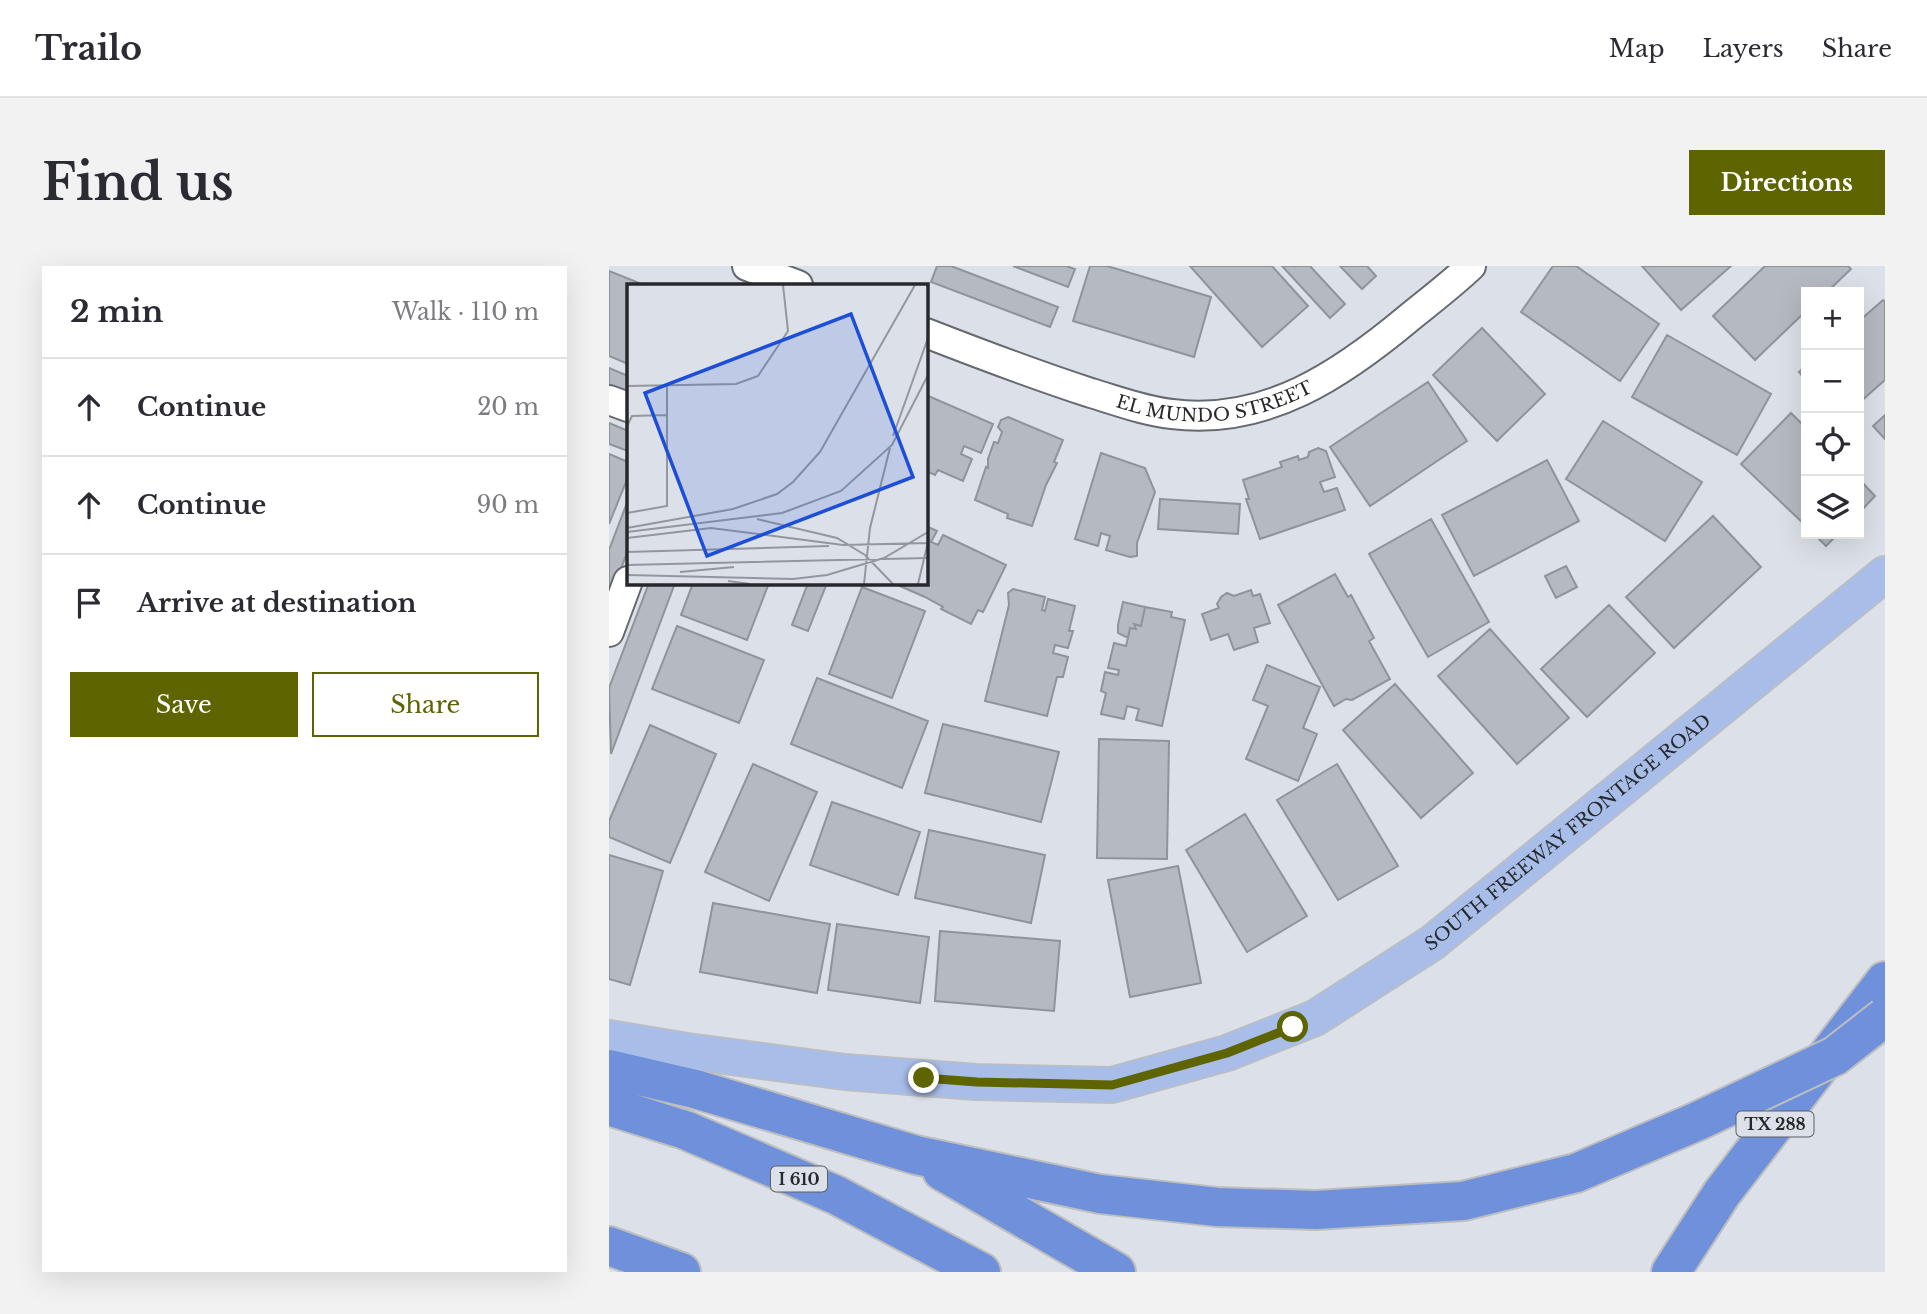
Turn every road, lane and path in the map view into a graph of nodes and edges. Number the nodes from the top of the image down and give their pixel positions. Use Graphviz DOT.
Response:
graph roads {
  1 [pos="747,266"];
  2 [pos="1471,266"];
  3 [pos="740,284"];
  4 [pos="795,284"];
  5 [pos="927,333"];
  6 [pos="609,400"];
  7 [pos="627,407"];
  8 [pos="1885,574"];
  9 [pos="627,584"];
  10 [pos="609,632"];
  11 [pos="1885,981"];
  12 [pos="1885,1017"];
  13 [pos="609,1038"];
  14 [pos="609,1069"];
  15 [pos="609,1106"];
  16 [pos="916,1155"];
  17 [pos="614,1247"];
  18 [pos="1106,1266"];
  19 [pos="681,1272"];
  20 [pos="981,1272"];
  21 [pos="1671,1272"];
  1 -- 3 [label="street"];
  1 -- 4 [label="street"];
  2 -- 5 [label="street, EL MUNDO STREET"];
  6 -- 7 [label="street"];
  8 -- 13 [label="main road, SOUTH FREEWAY FRONTAGE ROAD"];
  9 -- 10 [label="street"];
  11 -- 21 [label="highway, TX 288"];
  12 -- 16 [label="highway, bridge"];
  14 -- 16 [label="highway"];
  15 -- 20 [label="highway, I 610"];
  16 -- 18 [label="highway"];
  17 -- 19 [label="highway"];
}
